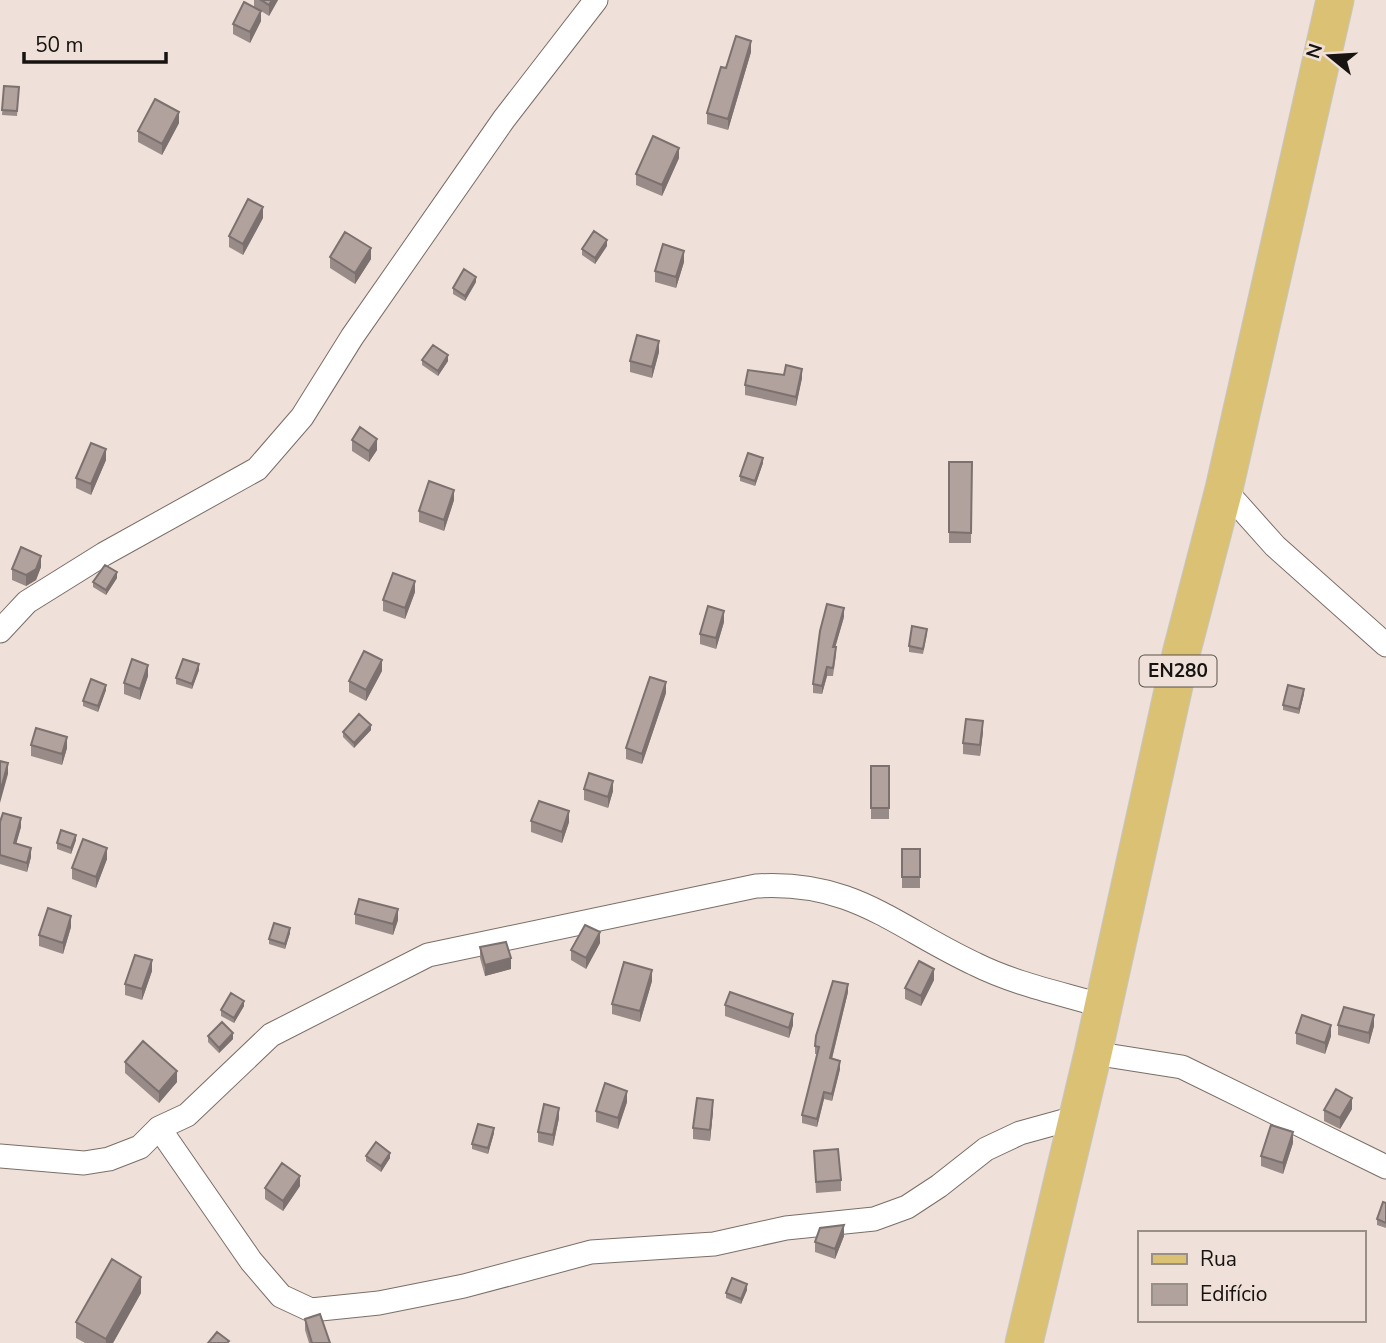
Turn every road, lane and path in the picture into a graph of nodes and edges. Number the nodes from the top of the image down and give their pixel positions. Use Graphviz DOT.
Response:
graph roads {
  1 [pos="596,0"];
  2 [pos="1335,0"];
  3 [pos="1224,489"];
  4 [pos="0,631"];
  5 [pos="1386,645"];
  6 [pos="1103,1006"];
  7 [pos="1093,1053"];
  8 [pos="1077,1117"];
  9 [pos="159,1128"];
  10 [pos="0,1156"];
  11 [pos="1386,1167"];
  12 [pos="1024,1343"];
  1 -- 4 [label="street"];
  2 -- 3 [label="main road, EN280"];
  3 -- 5 [label="street"];
  3 -- 6 [label="main road, EN280"];
  6 -- 7 [label="main road, EN280"];
  6 -- 9 [label="street"];
  7 -- 8 [label="main road, EN280"];
  7 -- 11 [label="street"];
  8 -- 9 [label="street"];
  8 -- 12 [label="main road, EN280"];
  9 -- 10 [label="street"];
}
